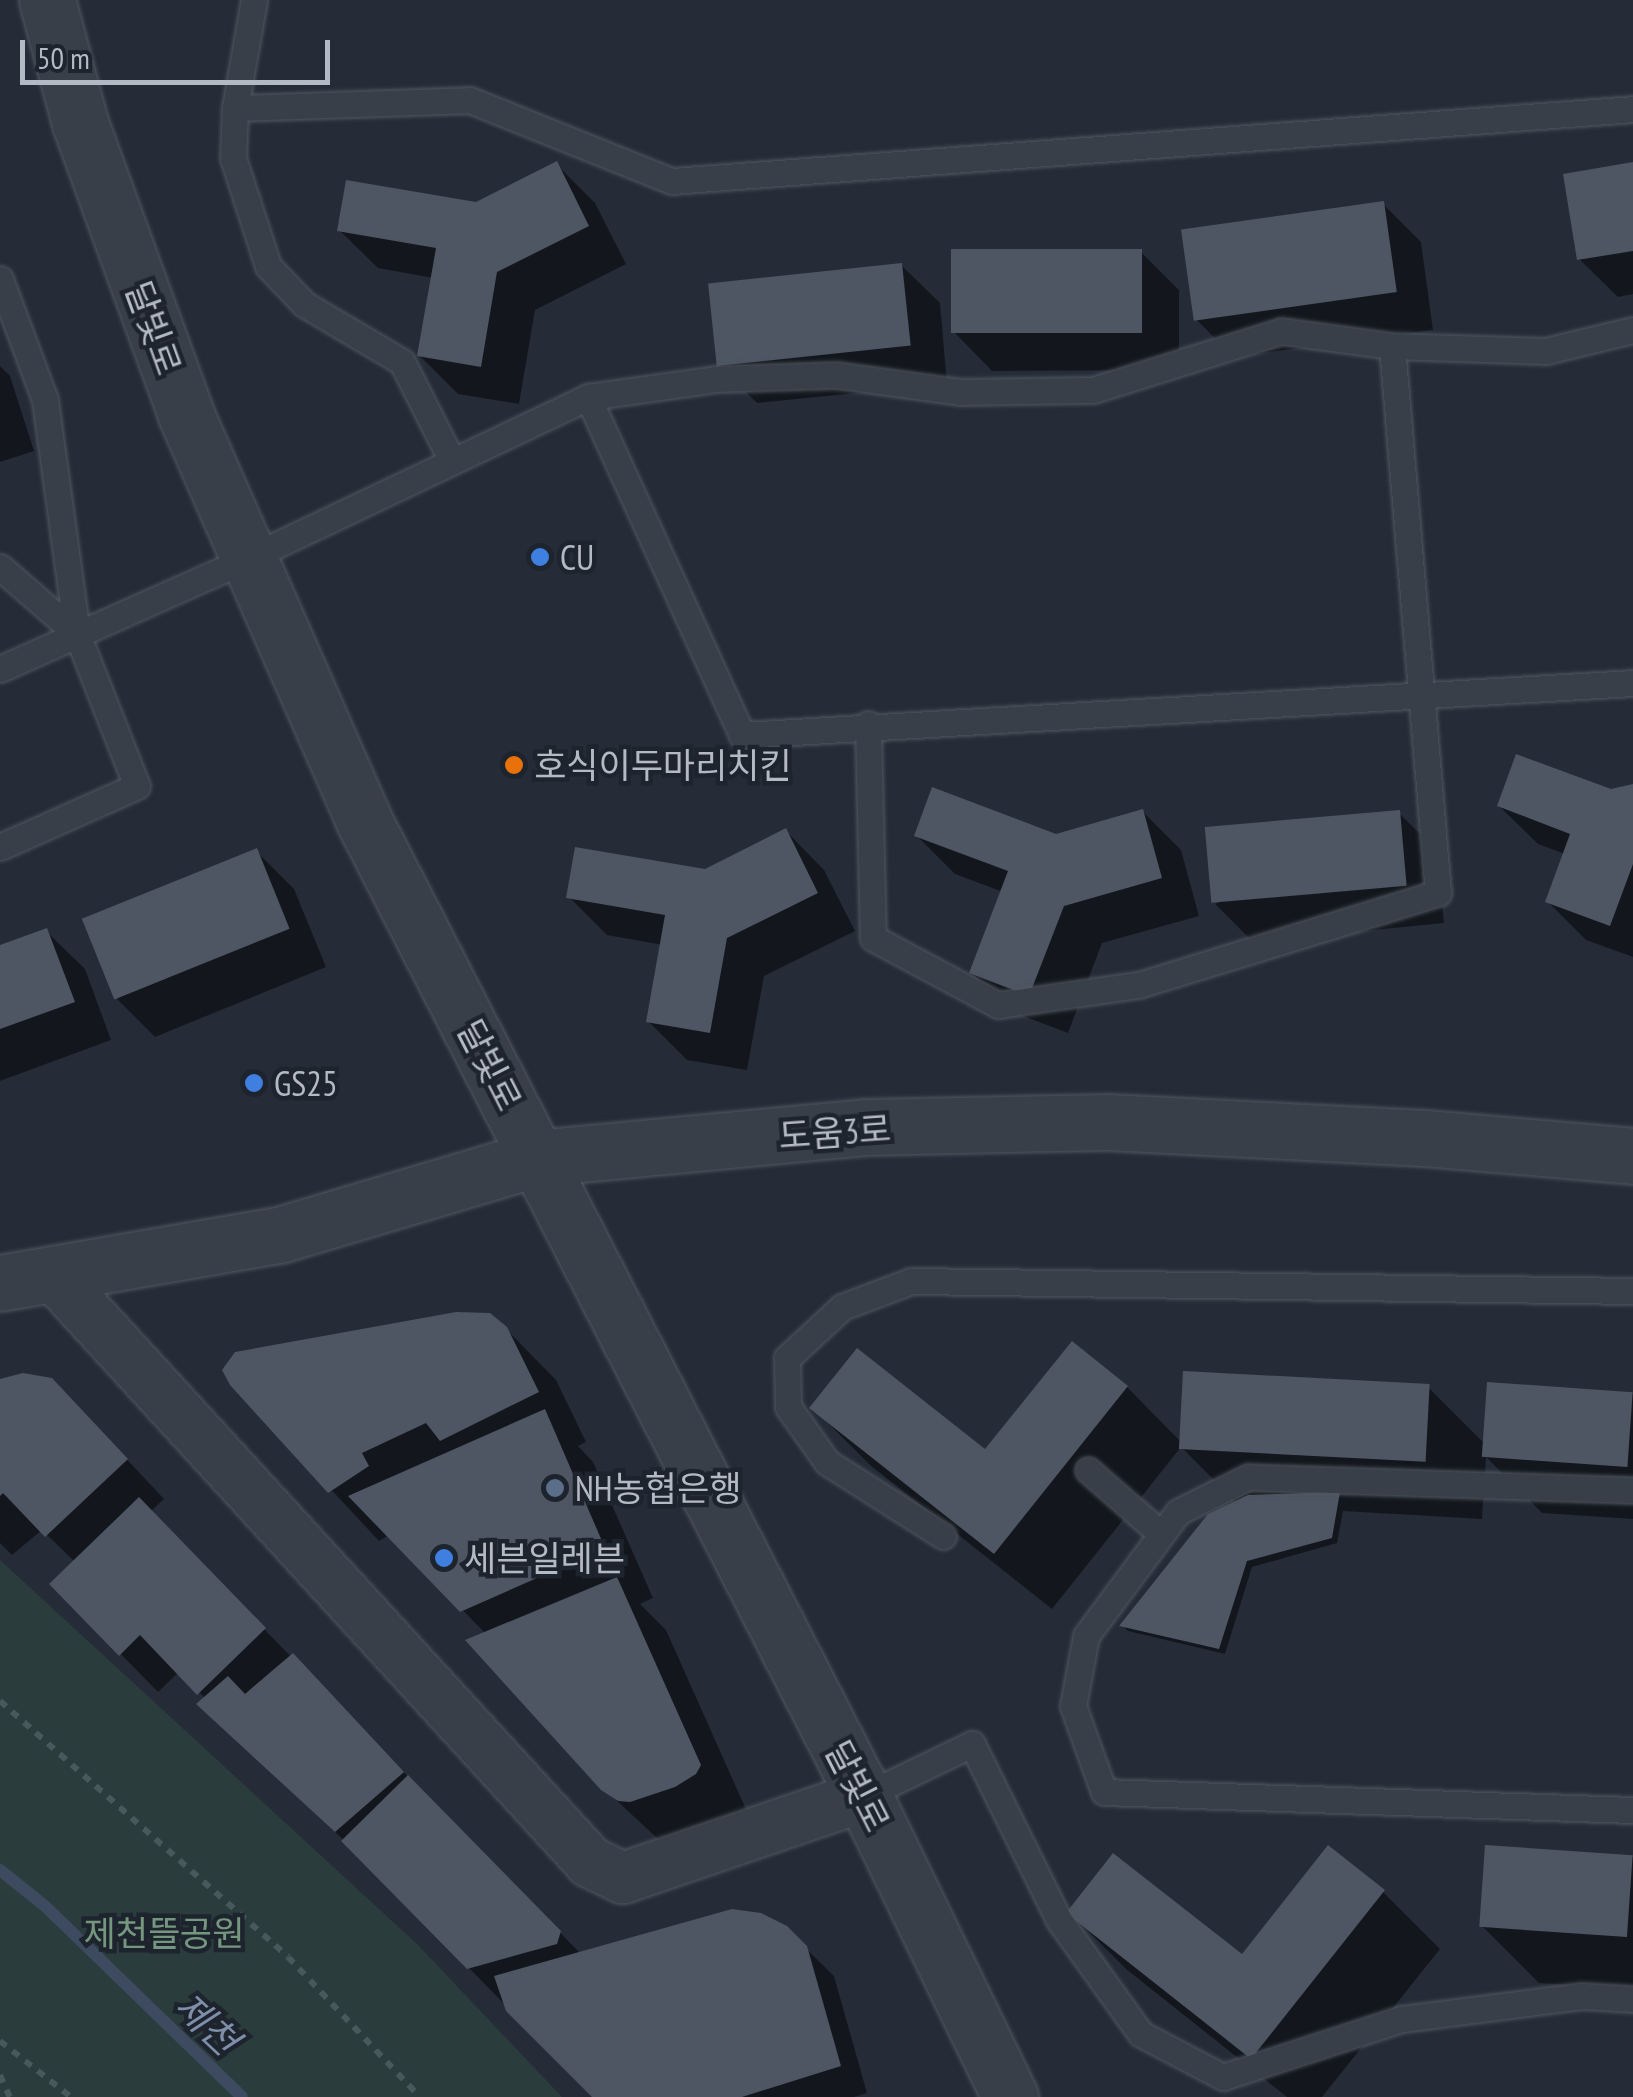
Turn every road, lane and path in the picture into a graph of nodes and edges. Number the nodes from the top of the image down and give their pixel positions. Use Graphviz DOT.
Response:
graph roads {
  1 [pos="47,0"];
  2 [pos="254,0"];
  3 [pos="235,108"];
  4 [pos="1633,108"];
  5 [pos="0,279"];
  6 [pos="1633,330"];
  7 [pos="1392,346"];
  8 [pos="588,396"];
  9 [pos="452,461"];
  10 [pos="246,559"];
  11 [pos="0,567"];
  12 [pos="77,634"];
  13 [pos="0,669"];
  14 [pos="1633,683"];
  15 [pos="1421,695"];
  16 [pos="868,724"];
  17 [pos="0,847"];
  18 [pos="1633,1156"];
  19 [pos="537,1158"];
  20 [pos="26,1279"];
  21 [pos="1633,1291"];
  22 [pos="1088,1470"];
  23 [pos="1633,1490"];
  24 [pos="1161,1534"];
  25 [pos="943,1536"];
  26 [pos="0,1702"];
  27 [pos="864,1796"];
  28 [pos="1633,1810"];
  29 [pos="1633,1999"];
  30 [pos="0,2041"];
  31 [pos="0,2074"];
  32 [pos="10,2097"];
  33 [pos="70,2097"];
  34 [pos="420,2097"];
  35 [pos="1010,2097"];
  1 -- 10 [label="street, 달빛로"];
  2 -- 3 [label="lane"];
  3 -- 4 [label="lane"];
  3 -- 9 [label="lane"];
  5 -- 12 [label="lane"];
  6 -- 7 [label="lane"];
  7 -- 8 [label="lane"];
  7 -- 15 [label="lane"];
  8 -- 9 [label="lane"];
  8 -- 16 [label="lane"];
  9 -- 10 [label="lane"];
  10 -- 12 [label="lane"];
  10 -- 19 [label="street, 달빛로"];
  11 -- 12 [label="lane"];
  12 -- 13 [label="lane"];
  12 -- 17 [label="lane"];
  14 -- 15 [label="lane"];
  15 -- 16 [label="lane"];
  15 -- 16 [label="lane"];
  18 -- 19 [label="street, 도움3로"];
  19 -- 20 [label="street, 도움3로"];
  19 -- 27 [label="street, 달빛로"];
  20 -- 27 [label="street, 도움3로"];
  21 -- 25 [label="lane"];
  22 -- 24 [label="lane"];
  23 -- 24 [label="lane"];
  24 -- 28 [label="lane"];
  26 -- 34 [label="path"];
  27 -- 29 [label="lane"];
  27 -- 35 [label="street, 달빛로"];
  30 -- 33 [label="path"];
  31 -- 32 [label="path"];
}
